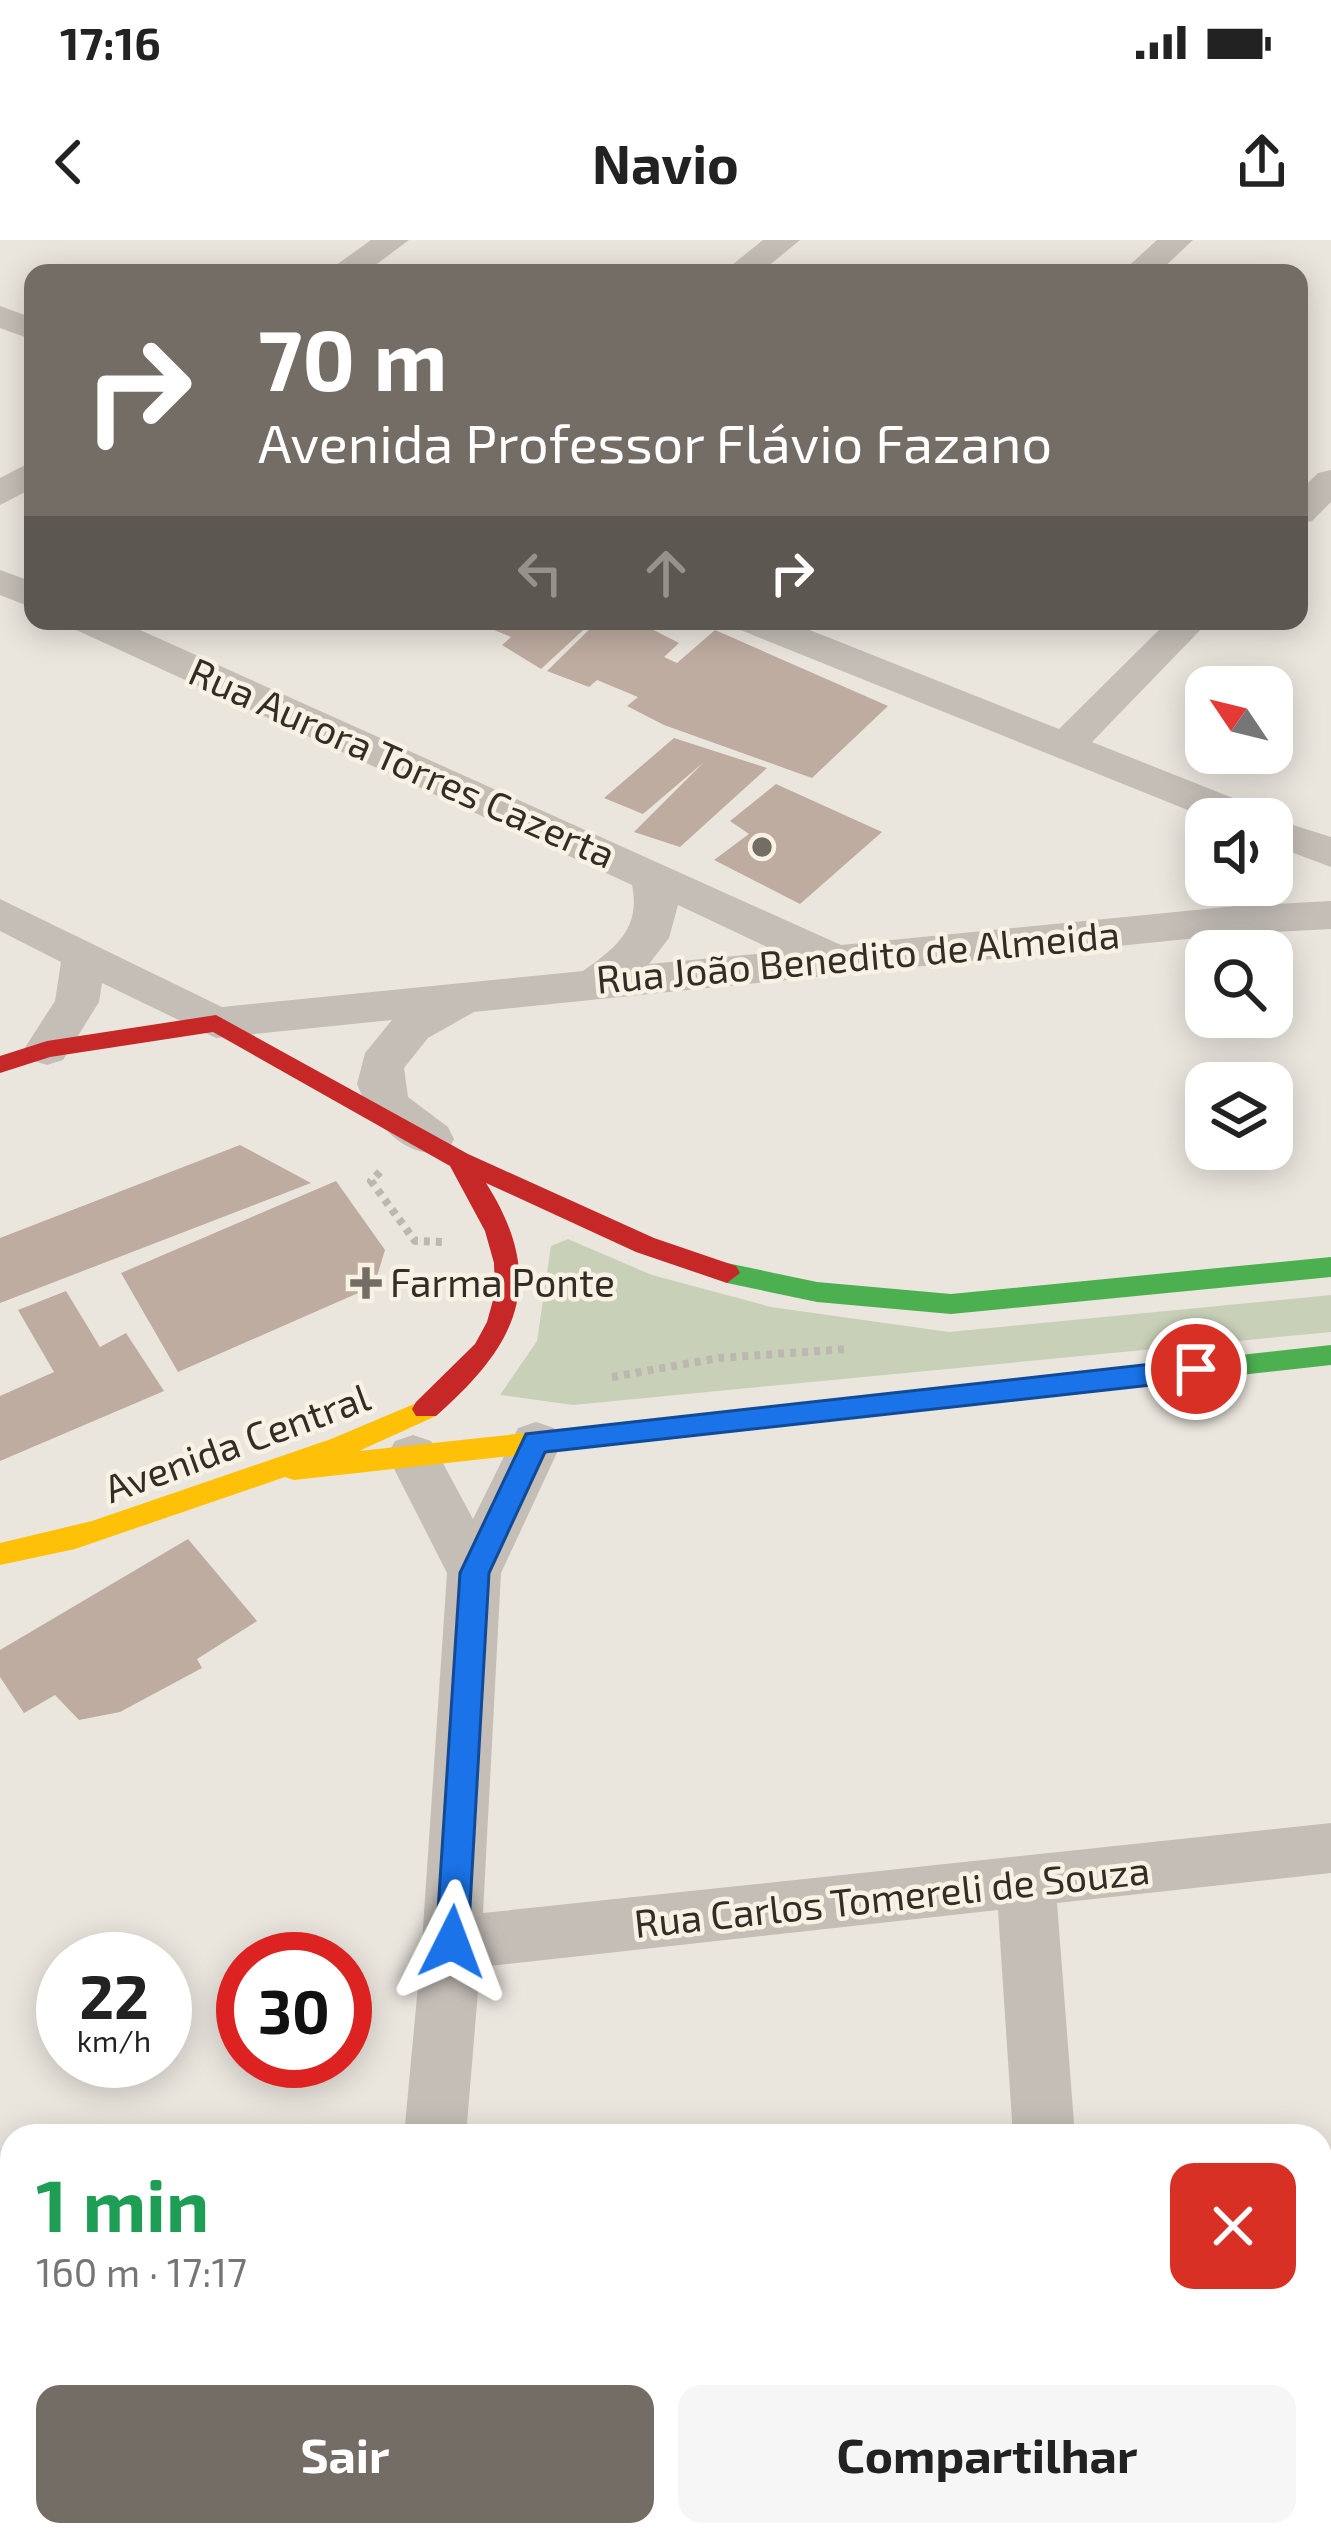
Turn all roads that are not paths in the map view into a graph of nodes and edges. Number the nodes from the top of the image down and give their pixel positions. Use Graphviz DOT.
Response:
graph roads {
  1 [pos="393,240"];
  2 [pos="784,240"];
  3 [pos="1178,240"];
  4 [pos="356,264"];
  5 [pos="751,264"];
  6 [pos="1149,264"];
  7 [pos="1331,481"];
  8 [pos="1308,504"];
  9 [pos="108,630"];
  10 [pos="775,630"];
  11 [pos="1181,630"];
  12 [pos="1065,746"];
  13 [pos="1196,798"];
  14 [pos="1293,838"];
  15 [pos="1331,853"];
  16 [pos="652,876"];
  17 [pos="1331,899"];
  18 [pos="1248,906"];
  19 [pos="0,913"];
  20 [pos="1331,915"];
  21 [pos="1236,920"];
  22 [pos="84,956"];
  23 [pos="841,963"];
  24 [pos="598,982"];
  25 [pos="480,994"];
  26 [pos="216,1023"];
  27 [pos="47,1049"];
  28 [pos="0,1065"];
  29 [pos="459,1160"];
  30 [pos="1331,1267"];
  31 [pos="1331,1355"];
  32 [pos="536,1442"];
  33 [pos="412,1455"];
  34 [pos="294,1468"];
  35 [pos="94,1537"];
  36 [pos="0,1553"];
  37 [pos="474,1573"];
  38 [pos="29,1580"];
  39 [pos="1331,1848"];
  40 [pos="1026,1885"];
  41 [pos="452,1942"];
  42 [pos="436,2124"];
  43 [pos="1043,2124"];
  1 -- 4 [label="street"];
  2 -- 5 [label="street"];
  3 -- 6 [label="street"];
  7 -- 8 [label="street"];
  9 -- 16 [label="street, Rua Aurora Torres Cazerta"];
  10 -- 12 [label="street"];
  11 -- 12 [label="street"];
  12 -- 13 [label="street"];
  14 -- 15 [label="street"];
  16 -- 23 [label="street, Rua Aurora Torres Cazerta"];
  16 -- 24 [label="street, Rua Aurora Torres Cazerta"];
  17 -- 21 [label="street, Rua João Benedito de Almeida"];
  18 -- 21 [label="street"];
  19 -- 22 [label="street"];
  20 -- 21 [label="street, Rua João Benedito de Almeida"];
  21 -- 23 [label="street, Rua João Benedito de Almeida"];
  22 -- 26 [label="street"];
  22 -- 27 [label="street"];
  23 -- 24 [label="street, Rua João Benedito de Almeida"];
  24 -- 25 [label="street, Rua João Benedito de Almeida"];
  25 -- 26 [label="street, Rua João Benedito de Almeida"];
  25 -- 29 [label="street, Rua João Benedito de Almeida"];
  26 -- 27 [label="street"];
  26 -- 29 [label="street, Avenida Central"];
  27 -- 28 [label="street"];
  29 -- 30 [label="street"];
  29 -- 34 [label="street, Avenida Central"];
  31 -- 32 [label="street"];
  32 -- 33 [label="street"];
  32 -- 37 [label="street"];
  33 -- 34 [label="street"];
  33 -- 37 [label="street"];
  34 -- 35 [label="street, Avenida Central"];
  35 -- 36 [label="street, Avenida Central"];
  35 -- 38 [label="street"];
  37 -- 41 [label="street"];
  39 -- 40 [label="street, Rua Carlos Tomereli de Souza"];
  40 -- 41 [label="street, Rua Carlos Tomereli de Souza"];
  40 -- 43 [label="street"];
  41 -- 42 [label="street"];
}
